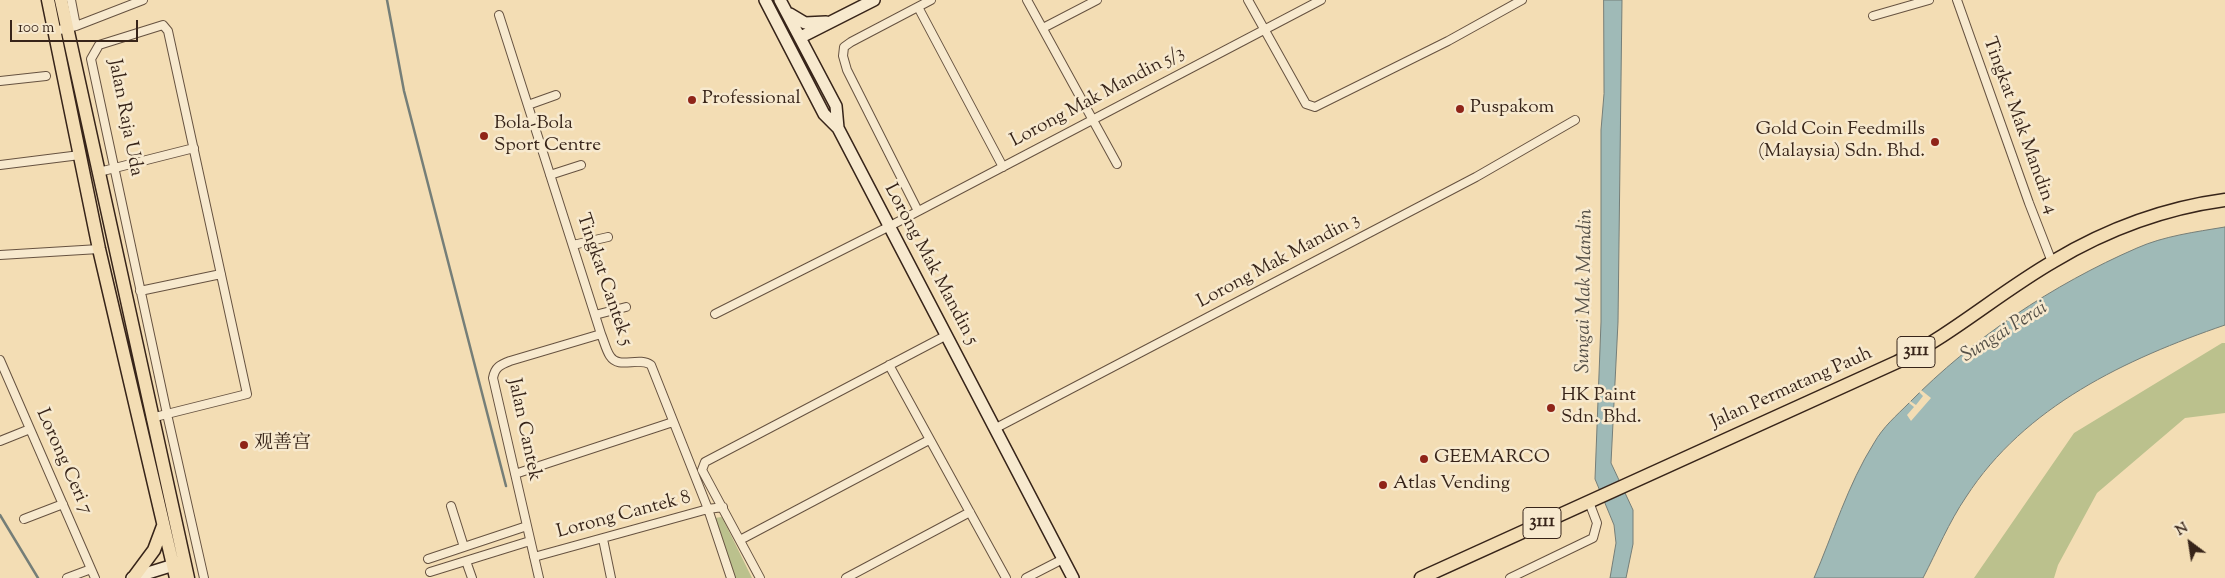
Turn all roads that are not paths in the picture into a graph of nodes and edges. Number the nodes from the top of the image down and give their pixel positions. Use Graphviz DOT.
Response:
graph roads {
  1 [pos="48,0"];
  2 [pos="61,0"];
  3 [pos="71,0"];
  4 [pos="143,0"];
  5 [pos="766,0"];
  6 [pos="780,0"];
  7 [pos="874,0"];
  8 [pos="931,0"];
  9 [pos="1027,0"];
  10 [pos="1097,0"];
  11 [pos="1248,0"];
  12 [pos="1321,0"];
  13 [pos="1522,0"];
  14 [pos="1930,0"];
  15 [pos="1958,0"];
  16 [pos="918,7"];
  17 [pos="786,11"];
  18 [pos="499,15"];
  19 [pos="1873,16"];
  20 [pos="840,18"];
  21 [pos="776,19"];
  22 [pos="1043,28"];
  23 [pos="66,29"];
  24 [pos="1264,30"];
  25 [pos="802,37"];
  26 [pos="813,60"];
  27 [pos="798,67"];
  28 [pos="46,76"];
  29 [pos="0,81"];
  30 [pos="556,95"];
  31 [pos="528,105"];
  32 [pos="1092,119"];
  33 [pos="1575,120"];
  34 [pos="838,128"];
  35 [pos="194,148"];
  36 [pos="80,155"];
  37 [pos="1117,164"];
  38 [pos="0,165"];
  39 [pos="581,165"];
  40 [pos="1002,167"];
  41 [pos="115,168"];
  42 [pos="99,172"];
  43 [pos="550,175"];
  44 [pos="2225,200"];
  45 [pos="918,211"];
  46 [pos="890,226"];
  47 [pos="608,237"];
  48 [pos="573,245"];
  49 [pos="99,249"];
  50 [pos="0,255"];
  51 [pos="2052,262"];
  52 [pos="221,274"];
  53 [pos="140,291"];
  54 [pos="626,307"];
  55 [pos="715,314"];
  56 [pos="595,315"];
  57 [pos="601,334"];
  58 [pos="947,335"];
  59 [pos="0,360"];
  60 [pos="889,365"];
  61 [pos="166,414"];
  62 [pos="151,418"];
  63 [pos="673,422"];
  64 [pos="996,428"];
  65 [pos="30,429"];
  66 [pos="929,440"];
  67 [pos="0,442"];
  68 [pos="516,474"];
  69 [pos="1589,502"];
  70 [pos="63,504"];
  71 [pos="450,506"];
  72 [pos="723,507"];
  73 [pos="708,509"];
  74 [pos="970,512"];
  75 [pos="24,519"];
  76 [pos="163,526"];
  77 [pos="527,526"];
  78 [pos="603,539"];
  79 [pos="740,540"];
  80 [pos="530,541"];
  81 [pos="464,547"];
  82 [pos="534,557"];
  83 [pos="428,558"];
  84 [pos="1063,559"];
  85 [pos="466,561"];
  86 [pos="178,568"];
  87 [pos="91,569"];
  88 [pos="430,572"];
  89 [pos="67,578"];
  90 [pos="95,578"];
  91 [pos="133,578"];
  92 [pos="188,578"];
  93 [pos="204,578"];
  94 [pos="472,578"];
  95 [pos="539,578"];
  96 [pos="611,578"];
  97 [pos="731,578"];
  98 [pos="760,578"];
  99 [pos="846,578"];
  100 [pos="1006,578"];
  101 [pos="1026,578"];
  102 [pos="1073,578"];
  103 [pos="1420,578"];
  104 [pos="1510,578"];
  1 -- 23 [label="main road, Jalan Raja Uda"];
  2 -- 23 [label="main road, Jalan Raja Uda"];
  3 -- 23 [label="street"];
  4 -- 23 [label="street"];
  5 -- 21 [label="street"];
  6 -- 17 [label="street, Lorong Mak Mandin 5"];
  7 -- 20 [label="street"];
  8 -- 16 [label="street"];
  9 -- 22 [label="street"];
  10 -- 22 [label="street"];
  11 -- 24 [label="street"];
  12 -- 24 [label="street, Lorong Mak Mandin 5/3"];
  13 -- 24 [label="street"];
  14 -- 19 [label="street"];
  15 -- 51 [label="street, Tingkat Mak Mandin 4"];
  16 -- 40 [label="street"];
  16 -- 45 [label="street"];
  17 -- 20 [label="street"];
  17 -- 25 [label="street, Lorong Mak Mandin 5"];
  18 -- 31 [label="street, Tingkat Cantek 5"];
  20 -- 25 [label="street"];
  20 -- 26 [label="street"];
  21 -- 25 [label="street"];
  21 -- 27 [label="street"];
  22 -- 32 [label="street"];
  23 -- 36 [label="main road, Jalan Raja Uda"];
  23 -- 42 [label="main road, Jalan Raja Uda"];
  24 -- 32 [label="street, Lorong Mak Mandin 5/3"];
  25 -- 26 [label="street, Lorong Mak Mandin 5"];
  25 -- 27 [label="street"];
  26 -- 34 [label="street, Lorong Mak Mandin 5"];
  27 -- 34 [label="street"];
  28 -- 29 [label="street"];
  30 -- 31 [label="street"];
  31 -- 43 [label="street, Tingkat Cantek 5"];
  32 -- 37 [label="street"];
  32 -- 40 [label="street, Lorong Mak Mandin 5/3"];
  33 -- 64 [label="street, Lorong Mak Mandin 3"];
  34 -- 46 [label="street, Lorong Mak Mandin 5"];
  35 -- 41 [label="street"];
  35 -- 41 [label="street, Jalan Raja Uda"];
  35 -- 52 [label="street, Jalan Raja Uda"];
  36 -- 38 [label="street"];
  36 -- 49 [label="main road, Jalan Raja Uda"];
  39 -- 43 [label="street"];
  40 -- 45 [label="street, Lorong Mak Mandin 5/3"];
  41 -- 42 [label="street"];
  41 -- 53 [label="street, Jalan Raja Uda"];
  42 -- 62 [label="main road, Jalan Raja Uda"];
  43 -- 48 [label="street, Tingkat Cantek 5"];
  44 -- 51 [label="main road, Jalan Permatang Pauh / 3111"];
  45 -- 46 [label="street, Lorong Mak Mandin 5/3"];
  46 -- 55 [label="street, Lorong Mak Mandin 5/3"];
  46 -- 58 [label="street, Lorong Mak Mandin 5"];
  47 -- 48 [label="street"];
  48 -- 56 [label="street, Tingkat Cantek 5"];
  49 -- 50 [label="street"];
  49 -- 76 [label="main road, Jalan Raja Uda"];
  51 -- 69 [label="main road, Jalan Permatang Pauh / 3111"];
  52 -- 53 [label="street"];
  52 -- 61 [label="street, Jalan Raja Uda"];
  53 -- 61 [label="street, Jalan Raja Uda"];
  54 -- 56 [label="street"];
  56 -- 57 [label="street, Tingkat Cantek 5"];
  57 -- 63 [label="street, Tingkat Cantek 5"];
  57 -- 68 [label="street, Jalan Cantek"];
  58 -- 60 [label="street"];
  58 -- 64 [label="street, Lorong Mak Mandin 5"];
  59 -- 65 [label="street, Lorong Ceri 7"];
  60 -- 66 [label="street"];
  60 -- 72 [label="street"];
  61 -- 62 [label="street"];
  61 -- 93 [label="street, Jalan Raja Uda"];
  62 -- 86 [label="main road, Jalan Raja Uda"];
  63 -- 68 [label="street"];
  63 -- 73 [label="street, Tingkat Cantek 5"];
  64 -- 84 [label="street, Lorong Mak Mandin 5"];
  65 -- 67 [label="street"];
  65 -- 70 [label="street, Lorong Ceri 7"];
  66 -- 74 [label="street"];
  66 -- 79 [label="street"];
  68 -- 77 [label="street, Jalan Cantek"];
  69 -- 103 [label="main road, Jalan Permatang Pauh / 3111"];
  69 -- 104 [label="street"];
  70 -- 75 [label="street"];
  70 -- 87 [label="street, Lorong Ceri 7"];
  71 -- 81 [label="street"];
  72 -- 73 [label="street, Lorong Cantek 8"];
  72 -- 79 [label="street"];
  73 -- 78 [label="street, Lorong Cantek 8"];
  73 -- 97 [label="street, Tingkat Cantek 5"];
  74 -- 99 [label="street"];
  74 -- 100 [label="street"];
  76 -- 86 [label="main road, Jalan Raja Uda"];
  76 -- 91 [label="main road"];
  77 -- 80 [label="street, Jalan Cantek"];
  77 -- 81 [label="street"];
  78 -- 82 [label="street, Lorong Cantek 8"];
  78 -- 96 [label="street"];
  79 -- 98 [label="street"];
  80 -- 82 [label="street, Jalan Cantek"];
  80 -- 85 [label="street"];
  81 -- 83 [label="street"];
  82 -- 95 [label="street, Jalan Cantek"];
  84 -- 101 [label="street"];
  84 -- 102 [label="street, Lorong Mak Mandin 5"];
  85 -- 88 [label="street"];
  85 -- 94 [label="street"];
  86 -- 91 [label="street"];
  86 -- 92 [label="main road, Jalan Raja Uda"];
  87 -- 89 [label="street"];
  87 -- 90 [label="street, Lorong Ceri 7"];
}
